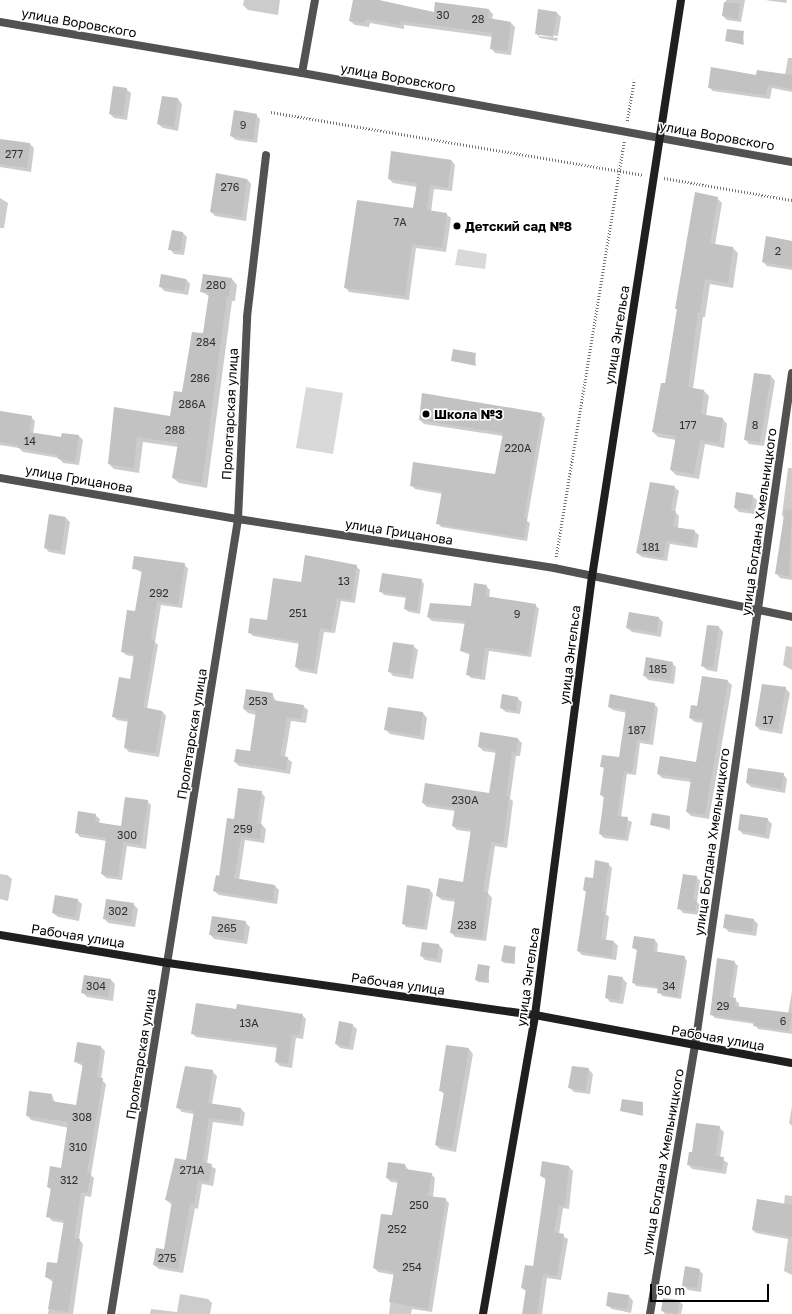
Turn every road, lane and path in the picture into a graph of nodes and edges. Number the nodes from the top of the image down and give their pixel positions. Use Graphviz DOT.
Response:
graph roads {
  1 [pos="315,0"];
  2 [pos="681,0"];
  3 [pos="0,22"];
  4 [pos="302,73"];
  5 [pos="634,80"];
  6 [pos="271,112"];
  7 [pos="626,132"];
  8 [pos="658,138"];
  9 [pos="266,155"];
  10 [pos="792,162"];
  11 [pos="620,171"];
  12 [pos="653,176"];
  13 [pos="792,200"];
  14 [pos="792,373"];
  15 [pos="0,478"];
  16 [pos="238,519"];
  17 [pos="554,568"];
  18 [pos="592,577"];
  19 [pos="758,611"];
  20 [pos="792,617"];
  21 [pos="0,935"];
  22 [pos="168,963"];
  23 [pos="535,1015"];
  24 [pos="695,1046"];
  25 [pos="792,1063"];
  26 [pos="111,1314"];
  27 [pos="484,1314"];
  28 [pos="650,1314"];
  1 -- 4 [label="street"];
  2 -- 8 [label="street, улица Энгельса"];
  3 -- 4 [label="street, улица Воровского"];
  4 -- 7 [label="street, улица Воровского"];
  5 -- 7 [label="path"];
  6 -- 11 [label="path"];
  7 -- 8 [label="street, улица Воровского"];
  7 -- 11 [label="path"];
  8 -- 10 [label="street, улица Воровского"];
  8 -- 12 [label="street, улица Энгельса"];
  9 -- 16 [label="street, Пролетарская улица"];
  11 -- 12 [label="path"];
  11 -- 17 [label="path"];
  12 -- 13 [label="path"];
  12 -- 18 [label="street, улица Энгельса"];
  14 -- 19 [label="street, улица Богдана Хмельницкого"];
  15 -- 16 [label="street, улица Грицанова"];
  16 -- 17 [label="street, улица Грицанова"];
  16 -- 22 [label="street, Пролетарская улица"];
  17 -- 18 [label="street, улица Грицанова"];
  18 -- 19 [label="street, улица Грицанова"];
  18 -- 23 [label="street, улица Энгельса"];
  19 -- 20 [label="street, улица Грицанова"];
  19 -- 24 [label="street, улица Богдана Хмельницкого"];
  21 -- 22 [label="street, Рабочая улица"];
  22 -- 23 [label="street, Рабочая улица"];
  22 -- 26 [label="street, Пролетарская улица"];
  23 -- 24 [label="street, Рабочая улица"];
  23 -- 27 [label="street, улица Энгельса"];
  24 -- 25 [label="street, Рабочая улица"];
  24 -- 28 [label="street, улица Богдана Хмельницкого"];
}
